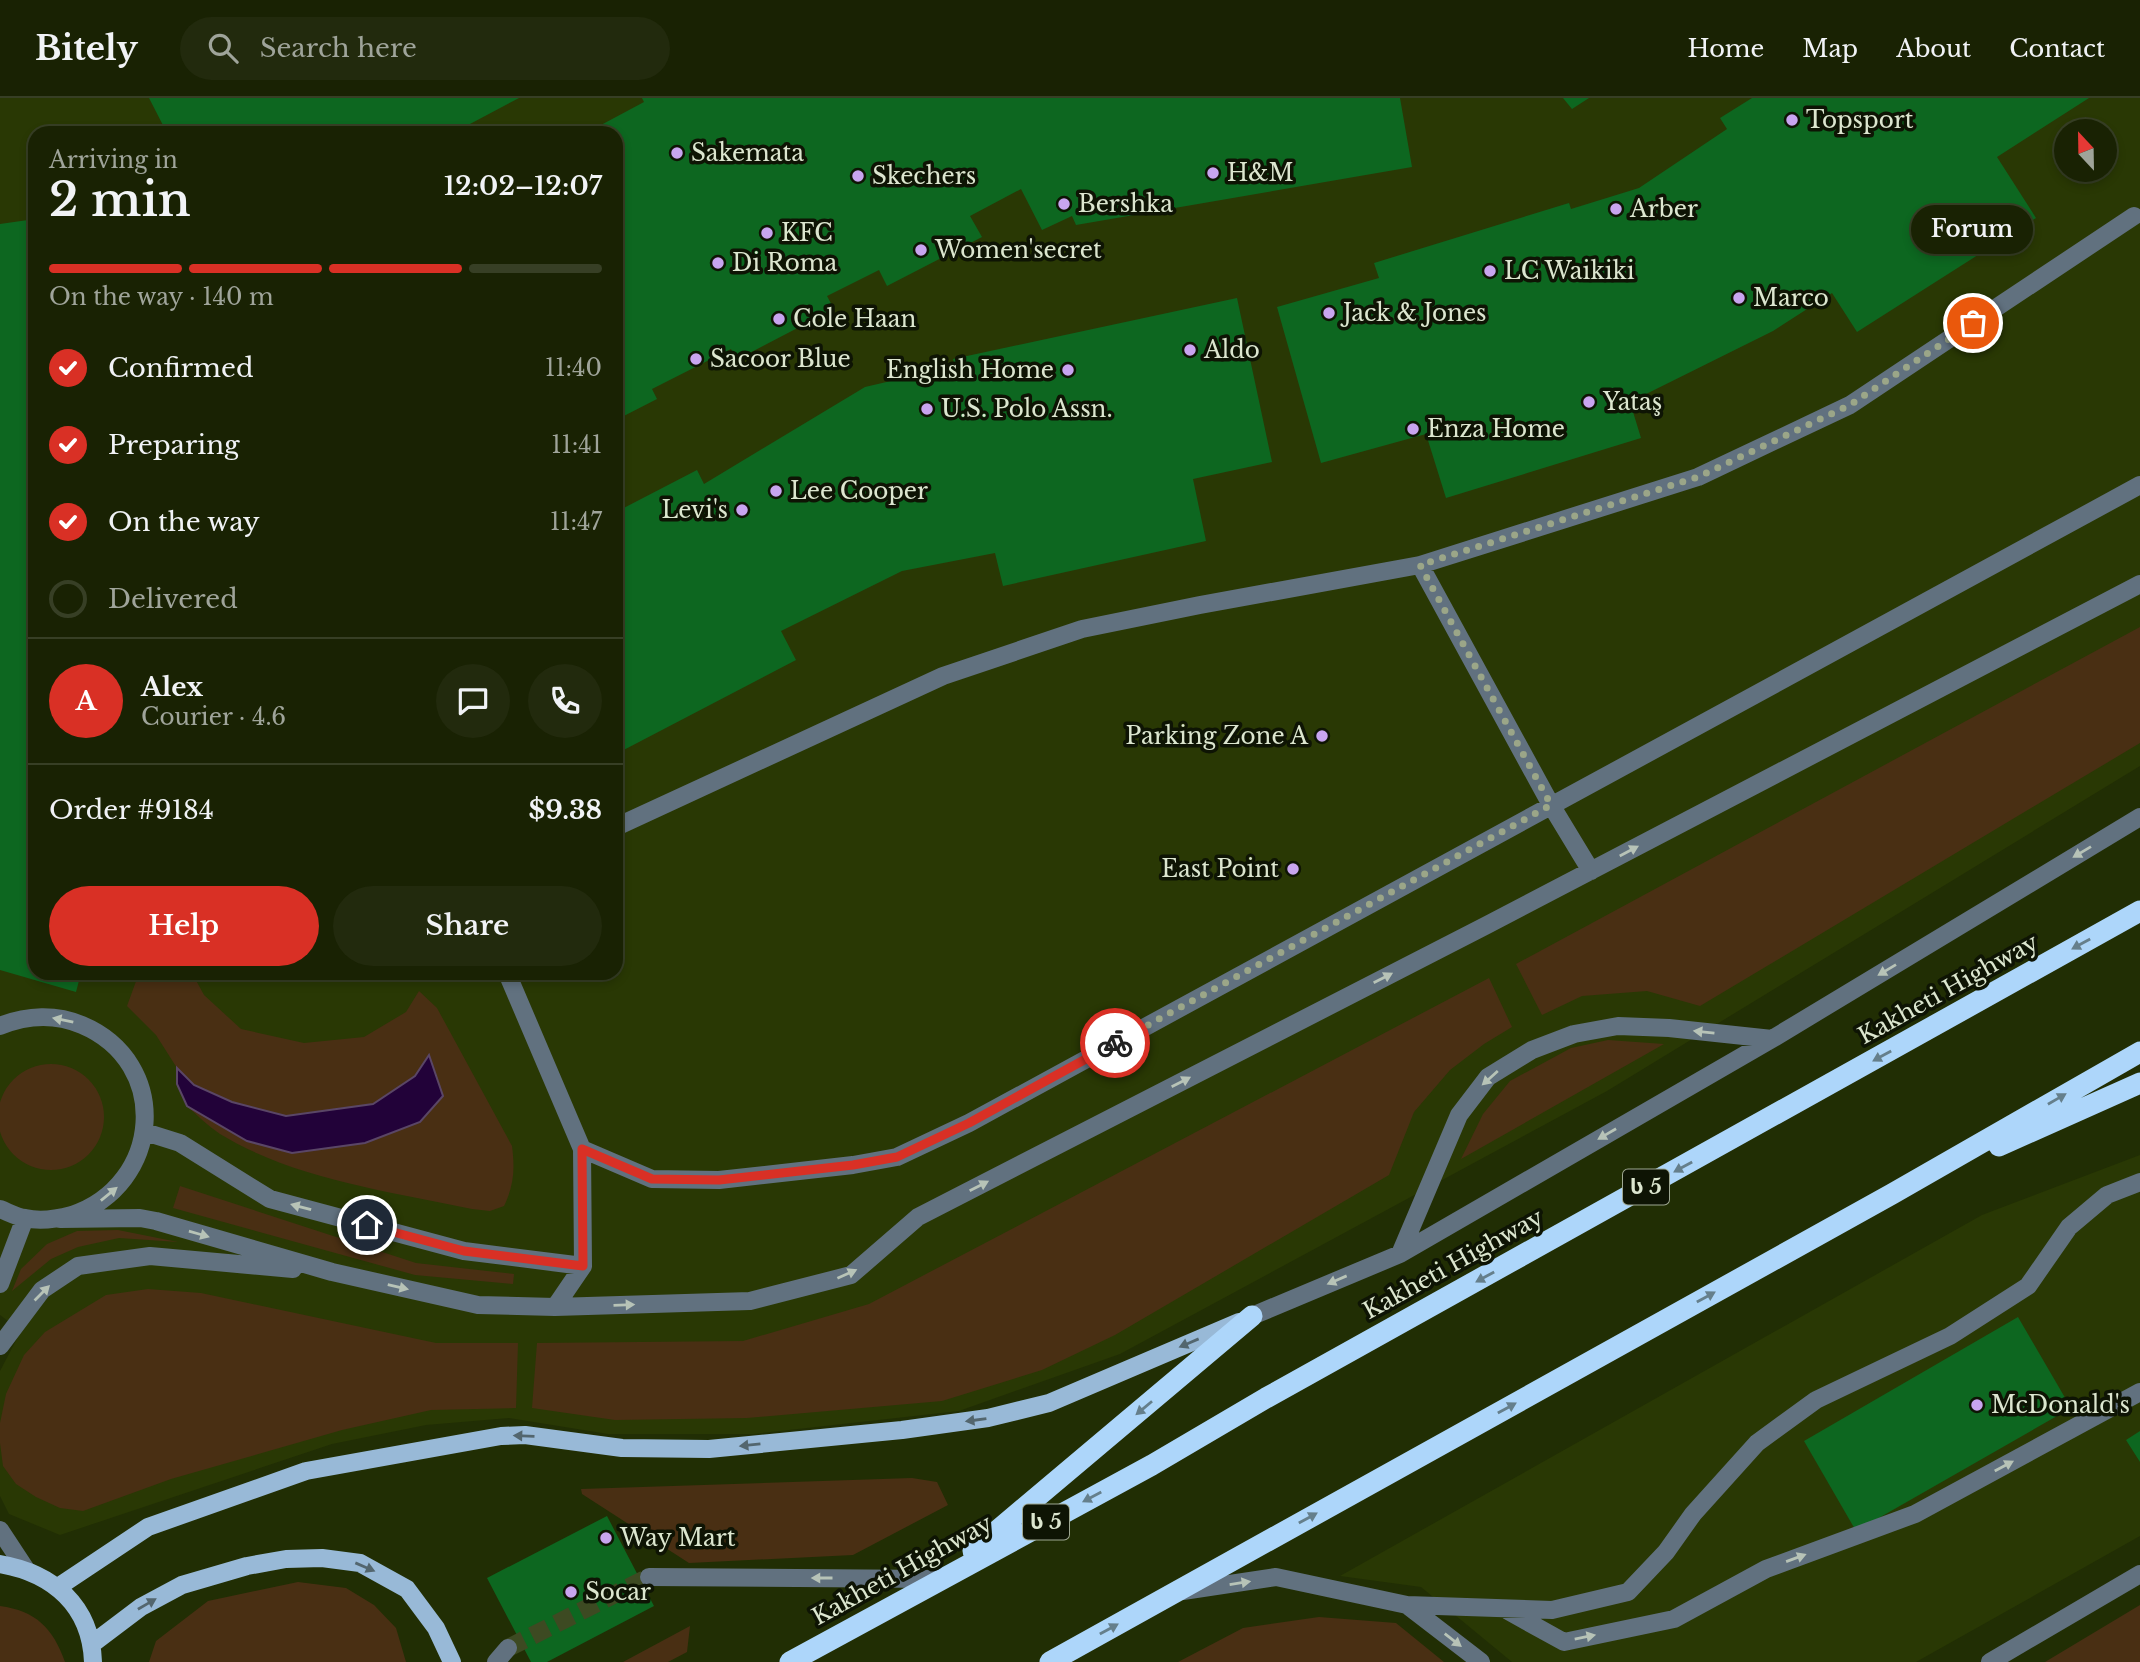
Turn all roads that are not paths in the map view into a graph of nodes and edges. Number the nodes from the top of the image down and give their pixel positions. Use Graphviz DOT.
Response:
graph roads {
  1 [pos="2134,216"];
  2 [pos="2140,485"];
  3 [pos="1420,565"];
  4 [pos="2140,583"];
  5 [pos="1551,805"];
  6 [pos="2140,817"];
  7 [pos="623,824"];
  8 [pos="1591,871"];
  9 [pos="2140,911"];
  10 [pos="510,980"];
  11 [pos="0,1026"];
  12 [pos="1772,1039"];
  13 [pos="2140,1052"];
  14 [pos="2140,1083"];
  15 [pos="145,1132"];
  16 [pos="582,1149"];
  17 [pos="2140,1182"];
  18 [pos="1892,1194"];
  19 [pos="0,1209"];
  20 [pos="25,1219"];
  21 [pos="60,1219"];
  22 [pos="1400,1254"];
  23 [pos="583,1266"];
  24 [pos="332,1272"];
  25 [pos="0,1284"];
  26 [pos="555,1307"];
  27 [pos="1252,1316"];
  28 [pos="0,1346"];
  29 [pos="2140,1392"];
  30 [pos="0,1530"];
  31 [pos="0,1564"];
  32 [pos="25,1568"];
  33 [pos="2140,1574"];
  34 [pos="649,1577"];
  35 [pos="939,1579"];
  36 [pos="58,1587"];
  37 [pos="1173,1593"];
  38 [pos="1407,1605"];
  39 [pos="1501,1608"];
  40 [pos="92,1653"];
  41 [pos="452,1662"];
  42 [pos="790,1662"];
  43 [pos="1049,1662"];
  44 [pos="1482,1662"];
  45 [pos="1990,1662"];
  1 -- 3 [label="street"];
  2 -- 5 [label="street"];
  3 -- 5 [label="street"];
  3 -- 7 [label="street"];
  8 -- 4 [label="street, one-way"];
  5 -- 8 [label="street"];
  5 -- 16 [label="street"];
  6 -- 12 [label="street, one-way"];
  26 -- 8 [label="street, one-way"];
  9 -- 35 [label="highway, Kakheti Highway / ს 5, one-way"];
  10 -- 16 [label="street"];
  15 -- 11 [label="street, one-way"];
  12 -- 22 [label="street, one-way"];
  12 -- 22 [label="street, one-way"];
  18 -- 13 [label="highway, one-way"];
  14 -- 18 [label="highway"];
  21 -- 15 [label="street, one-way"];
  23 -- 15 [label="street, one-way"];
  16 -- 23 [label="street"];
  17 -- 39 [label="street"];
  37 -- 18 [label="highway, one-way"];
  19 -- 20 [label="street"];
  20 -- 21 [label="street"];
  20 -- 25 [label="street"];
  21 -- 24 [label="street, one-way"];
  22 -- 27 [label="street, one-way"];
  23 -- 26 [label="street"];
  24 -- 26 [label="street, one-way"];
  28 -- 24 [label="street, one-way"];
  27 -- 35 [label="highway, one-way"];
  27 -- 36 [label="main road, one-way"];
  39 -- 29 [label="street, one-way"];
  30 -- 32 [label="street"];
  31 -- 32 [label="main road"];
  32 -- 36 [label="main road"];
  33 -- 45 [label="street"];
  35 -- 34 [label="street, one-way"];
  35 -- 42 [label="highway, Kakheti Highway / ს 5"];
  36 -- 40 [label="main road"];
  37 -- 38 [label="street, one-way"];
  43 -- 37 [label="highway, one-way"];
  38 -- 39 [label="street"];
  38 -- 44 [label="street, one-way"];
  40 -- 41 [label="main road, one-way"];
}
